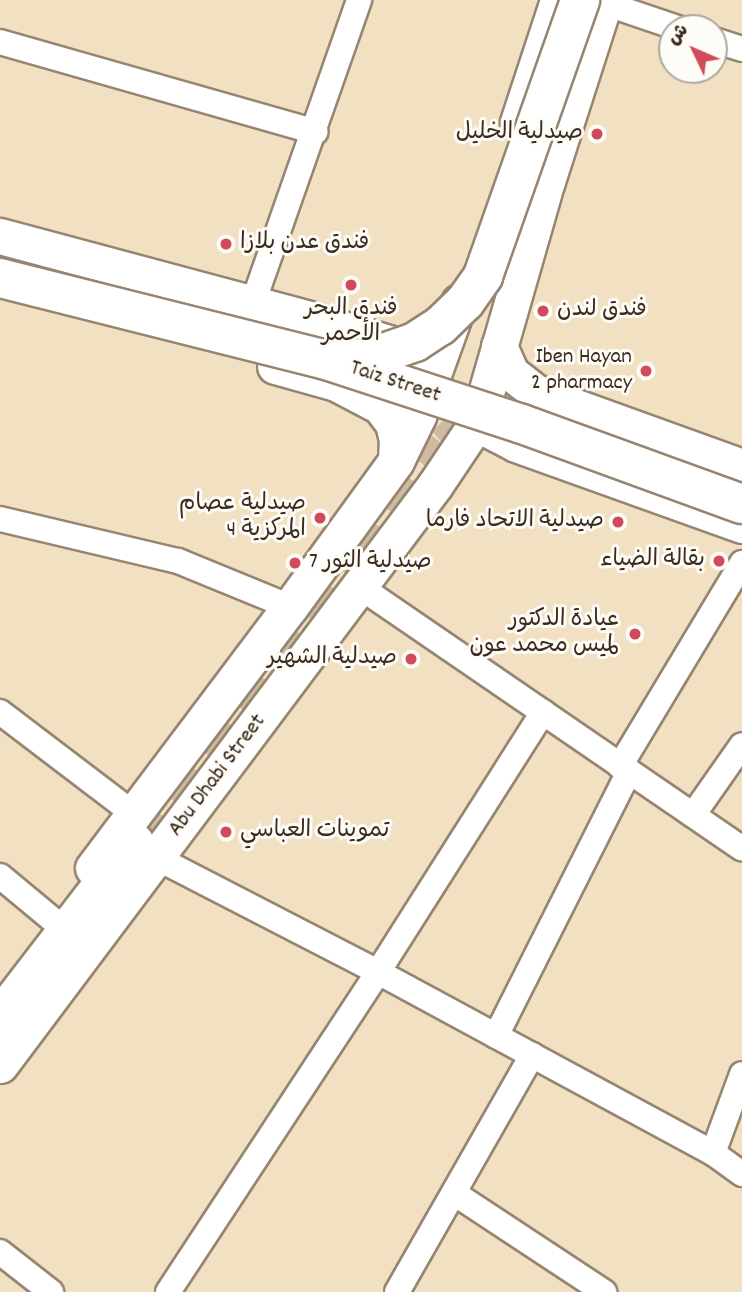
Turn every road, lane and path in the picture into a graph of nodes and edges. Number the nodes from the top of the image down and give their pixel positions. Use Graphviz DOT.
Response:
graph roads {
  1 [pos="359,0"];
  2 [pos="558,0"];
  3 [pos="596,1"];
  4 [pos="658,21"];
  5 [pos="0,43"];
  6 [pos="315,132"];
  7 [pos="502,170"];
  8 [pos="547,181"];
  9 [pos="0,236"];
  10 [pos="0,278"];
  11 [pos="464,286"];
  12 [pos="0,295"];
  13 [pos="253,303"];
  14 [pos="313,320"];
  15 [pos="371,338"];
  16 [pos="499,346"];
  17 [pos="440,359"];
  18 [pos="312,366"];
  19 [pos="478,421"];
  20 [pos="662,439"];
  21 [pos="516,444"];
  22 [pos="396,461"];
  23 [pos="742,467"];
  24 [pos="445,472"];
  25 [pos="644,490"];
  26 [pos="742,504"];
  27 [pos="0,519"];
  28 [pos="742,525"];
  29 [pos="341,538"];
  30 [pos="742,563"];
  31 [pos="369,573"];
  32 [pos="290,607"];
  33 [pos="0,712"];
  34 [pos="542,712"];
  35 [pos="742,745"];
  36 [pos="625,769"];
  37 [pos="693,815"];
  38 [pos="142,838"];
  39 [pos="742,849"];
  40 [pos="0,876"];
  41 [pos="53,920"];
  42 [pos="378,972"];
  43 [pos="0,987"];
  44 [pos="0,1018"];
  45 [pos="496,1036"];
  46 [pos="532,1055"];
  47 [pos="0,1065"];
  48 [pos="742,1074"];
  49 [pos="713,1153"];
  50 [pos="742,1174"];
  51 [pos="454,1193"];
  52 [pos="0,1252"];
  53 [pos="51,1292"];
  54 [pos="168,1292"];
  55 [pos="397,1292"];
  56 [pos="604,1292"];
  1 -- 6 [label="street"];
  2 -- 7 [label="main road, Abu Dhabi Street"];
  3 -- 4 [label="street"];
  3 -- 8 [label="main road, Abu Dhabi Street"];
  3 -- 18 [label="main road, bridge"];
  5 -- 6 [label="street"];
  6 -- 13 [label="street"];
  7 -- 8 [label="main road"];
  7 -- 11 [label="main road, Abu Dhabi Street"];
  8 -- 16 [label="main road, Abu Dhabi Street"];
  9 -- 13 [label="main road"];
  10 -- 18 [label="main road, Taiz Street, bridge"];
  11 -- 15 [label="main road"];
  11 -- 17 [label="main road, Abu Dhabi Street"];
  12 -- 18 [label="main road"];
  13 -- 14 [label="main road"];
  14 -- 15 [label="main road"];
  14 -- 18 [label="main road"];
  15 -- 17 [label="main road"];
  16 -- 19 [label="main road, Abu Dhabi Street"];
  16 -- 20 [label="main road"];
  17 -- 19 [label="main road"];
  17 -- 22 [label="main road, Abu Dhabi Street"];
  17 -- 24 [label="main road"];
  18 -- 22 [label="main road"];
  18 -- 26 [label="main road, Taiz Street, bridge"];
  19 -- 21 [label="main road"];
  19 -- 24 [label="main road, Abu Dhabi Street"];
  20 -- 23 [label="main road"];
  20 -- 25 [label="main road"];
  21 -- 24 [label="main road"];
  21 -- 25 [label="main road"];
  22 -- 29 [label="main road, Abu Dhabi Street"];
  24 -- 31 [label="main road, Abu Dhabi Street"];
  25 -- 28 [label="main road"];
  27 -- 32 [label="street"];
  29 -- 31 [label="main road"];
  29 -- 32 [label="main road, Abu Dhabi Street"];
  30 -- 36 [label="street"];
  31 -- 34 [label="street"];
  31 -- 38 [label="main road, Abu Dhabi Street"];
  32 -- 38 [label="main road, Abu Dhabi Street"];
  33 -- 38 [label="street"];
  34 -- 36 [label="street"];
  34 -- 42 [label="street"];
  35 -- 37 [label="street"];
  36 -- 37 [label="street"];
  36 -- 45 [label="street"];
  37 -- 39 [label="street"];
  38 -- 41 [label="main road, Abu Dhabi Street"];
  38 -- 42 [label="street"];
  38 -- 44 [label="main road"];
  38 -- 47 [label="main road, Abu Dhabi Street"];
  40 -- 41 [label="street"];
  41 -- 43 [label="main road, Abu Dhabi Street"];
  42 -- 45 [label="street"];
  42 -- 54 [label="street"];
  45 -- 46 [label="street"];
  46 -- 49 [label="street"];
  46 -- 51 [label="street"];
  48 -- 49 [label="street"];
  49 -- 50 [label="street"];
  51 -- 55 [label="street"];
  51 -- 56 [label="street"];
  52 -- 53 [label="street"];
}
